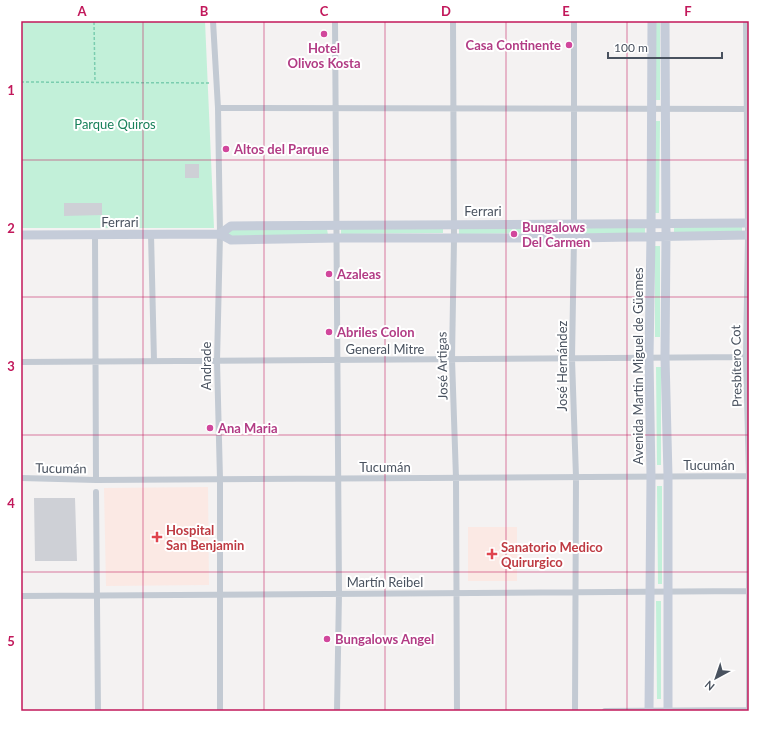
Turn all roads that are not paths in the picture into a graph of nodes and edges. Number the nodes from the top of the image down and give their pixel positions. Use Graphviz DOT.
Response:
graph roads {
  1 [pos="213,21"];
  2 [pos="335,21"];
  3 [pos="453,21"];
  4 [pos="574,21"];
  5 [pos="652,21"];
  6 [pos="665,21"];
  7 [pos="746,21"];
  8 [pos="218,108"];
  9 [pos="336,108"];
  10 [pos="454,109"];
  11 [pos="574,109"];
  12 [pos="652,109"];
  13 [pos="666,109"];
  14 [pos="748,109"];
  15 [pos="651,223"];
  16 [pos="666,223"];
  17 [pos="748,223"];
  18 [pos="454,224"];
  19 [pos="574,224"];
  20 [pos="336,225"];
  21 [pos="151,234"];
  22 [pos="220,234"];
  23 [pos="21,235"];
  24 [pos="95,235"];
  25 [pos="748,235"];
  26 [pos="651,236"];
  27 [pos="666,236"];
  28 [pos="337,238"];
  29 [pos="574,238"];
  30 [pos="454,239"];
  31 [pos="665,357"];
  32 [pos="747,357"];
  33 [pos="649,358"];
  34 [pos="452,359"];
  35 [pos="572,359"];
  36 [pos="337,360"];
  37 [pos="154,361"];
  38 [pos="217,361"];
  39 [pos="21,362"];
  40 [pos="95,362"];
  41 [pos="651,476"];
  42 [pos="668,476"];
  43 [pos="749,476"];
  44 [pos="576,477"];
  45 [pos="21,478"];
  46 [pos="338,478"];
  47 [pos="456,478"];
  48 [pos="220,479"];
  49 [pos="96,480"];
  50 [pos="96,492"];
  51 [pos="749,590"];
  52 [pos="650,591"];
  53 [pos="668,591"];
  54 [pos="575,592"];
  55 [pos="339,593"];
  56 [pos="456,593"];
  57 [pos="220,594"];
  58 [pos="97,595"];
  59 [pos="21,596"];
  60 [pos="749,710"];
  61 [pos="98,711"];
  62 [pos="220,711"];
  63 [pos="337,711"];
  64 [pos="457,711"];
  65 [pos="575,711"];
  66 [pos="605,711"];
  67 [pos="649,711"];
  68 [pos="668,711"];
  1 -- 8 [label="street, Andrade"];
  2 -- 9 [label="street"];
  3 -- 10 [label="street, José Artigas"];
  4 -- 11 [label="street, José Hernández"];
  5 -- 12 [label="street, Avenida Martin Miguel de Güemes"];
  6 -- 13 [label="street, Avenida Martin Miguel de Güemes"];
  7 -- 14 [label="street, Presbítero Cot"];
  8 -- 9 [label="street"];
  8 -- 22 [label="street, Andrade"];
  9 -- 10 [label="street"];
  9 -- 20 [label="street"];
  10 -- 11 [label="street"];
  10 -- 18 [label="street, José Artigas"];
  11 -- 12 [label="street"];
  11 -- 19 [label="street, José Hernández"];
  12 -- 13 [label="street"];
  12 -- 15 [label="street, Avenida Martin Miguel de Güemes"];
  13 -- 14 [label="street"];
  13 -- 16 [label="street, Avenida Martin Miguel de Güemes"];
  14 -- 17 [label="street, Presbítero Cot"];
  15 -- 16 [label="street, Ferrari"];
  15 -- 19 [label="street, Ferrari"];
  15 -- 26 [label="street, Avenida Martin Miguel de Güemes"];
  16 -- 17 [label="street, Ferrari"];
  16 -- 27 [label="street, Avenida Martin Miguel de Güemes"];
  17 -- 25 [label="street, Presbítero Cot"];
  18 -- 19 [label="street, Ferrari"];
  18 -- 20 [label="street, Ferrari"];
  18 -- 30 [label="street, José Artigas"];
  19 -- 29 [label="street, José Hernández"];
  20 -- 22 [label="street, Ferrari"];
  20 -- 28 [label="street"];
  21 -- 22 [label="street, Ferrari"];
  21 -- 24 [label="street, Ferrari"];
  21 -- 37 [label="street"];
  22 -- 28 [label="street, Ferrari"];
  22 -- 38 [label="street, Andrade"];
  23 -- 24 [label="street, Ferrari"];
  24 -- 40 [label="street"];
  25 -- 27 [label="street, Ferrari"];
  25 -- 32 [label="street, Presbítero Cot"];
  26 -- 27 [label="street, Ferrari"];
  26 -- 29 [label="street, Ferrari"];
  26 -- 33 [label="street, Avenida Martin Miguel de Güemes"];
  27 -- 31 [label="street, Avenida Martin Miguel de Güemes"];
  28 -- 30 [label="street, Ferrari"];
  28 -- 36 [label="street"];
  29 -- 30 [label="street, Ferrari"];
  29 -- 35 [label="street, José Hernández"];
  30 -- 34 [label="street, José Artigas"];
  31 -- 32 [label="street, General Mitre"];
  31 -- 33 [label="street, General Mitre"];
  31 -- 42 [label="street, Avenida Martin Miguel de Güemes"];
  32 -- 43 [label="street, Presbítero Cot"];
  33 -- 35 [label="street, General Mitre"];
  33 -- 41 [label="street, Avenida Martin Miguel de Güemes"];
  34 -- 35 [label="street, General Mitre"];
  34 -- 36 [label="street, General Mitre"];
  34 -- 47 [label="street, José Artigas"];
  35 -- 44 [label="street, José Hernández"];
  36 -- 38 [label="street, General Mitre"];
  36 -- 46 [label="street"];
  37 -- 38 [label="street, General Mitre"];
  37 -- 40 [label="street, General Mitre"];
  38 -- 48 [label="street, Andrade"];
  39 -- 40 [label="street, General Mitre"];
  40 -- 49 [label="street"];
  41 -- 42 [label="street, Tucumán"];
  41 -- 44 [label="street, Tucumán"];
  41 -- 52 [label="street, Avenida Martin Miguel de Güemes"];
  42 -- 43 [label="street, Tucumán"];
  42 -- 53 [label="street, Avenida Martin Miguel de Güemes"];
  43 -- 51 [label="street, Presbítero Cot"];
  44 -- 47 [label="street, Tucumán"];
  44 -- 54 [label="street, José Hernández"];
  45 -- 49 [label="street, Tucumán"];
  46 -- 47 [label="street, Tucumán"];
  46 -- 48 [label="street, Tucumán"];
  46 -- 55 [label="street"];
  47 -- 56 [label="street, José Artigas"];
  48 -- 49 [label="street, Tucumán"];
  48 -- 57 [label="street, Andrade"];
  50 -- 58 [label="street"];
  51 -- 53 [label="street, Martín Reibel"];
  51 -- 60 [label="street, Presbítero Cot"];
  52 -- 53 [label="street, Martín Reibel"];
  52 -- 54 [label="street, Martín Reibel"];
  52 -- 67 [label="street, Avenida Martin Miguel de Güemes"];
  53 -- 68 [label="street, Avenida Martin Miguel de Güemes"];
  54 -- 56 [label="street, Martín Reibel"];
  54 -- 65 [label="street, José Hernández"];
  55 -- 56 [label="street, Martín Reibel"];
  55 -- 57 [label="street, Martín Reibel"];
  55 -- 63 [label="street"];
  56 -- 64 [label="street, José Artigas"];
  57 -- 58 [label="street, Martín Reibel"];
  57 -- 62 [label="street, Andrade"];
  58 -- 59 [label="street, Martín Reibel"];
  58 -- 61 [label="street"];
  60 -- 68 [label="street"];
  66 -- 67 [label="street"];
  67 -- 68 [label="street"];
}
